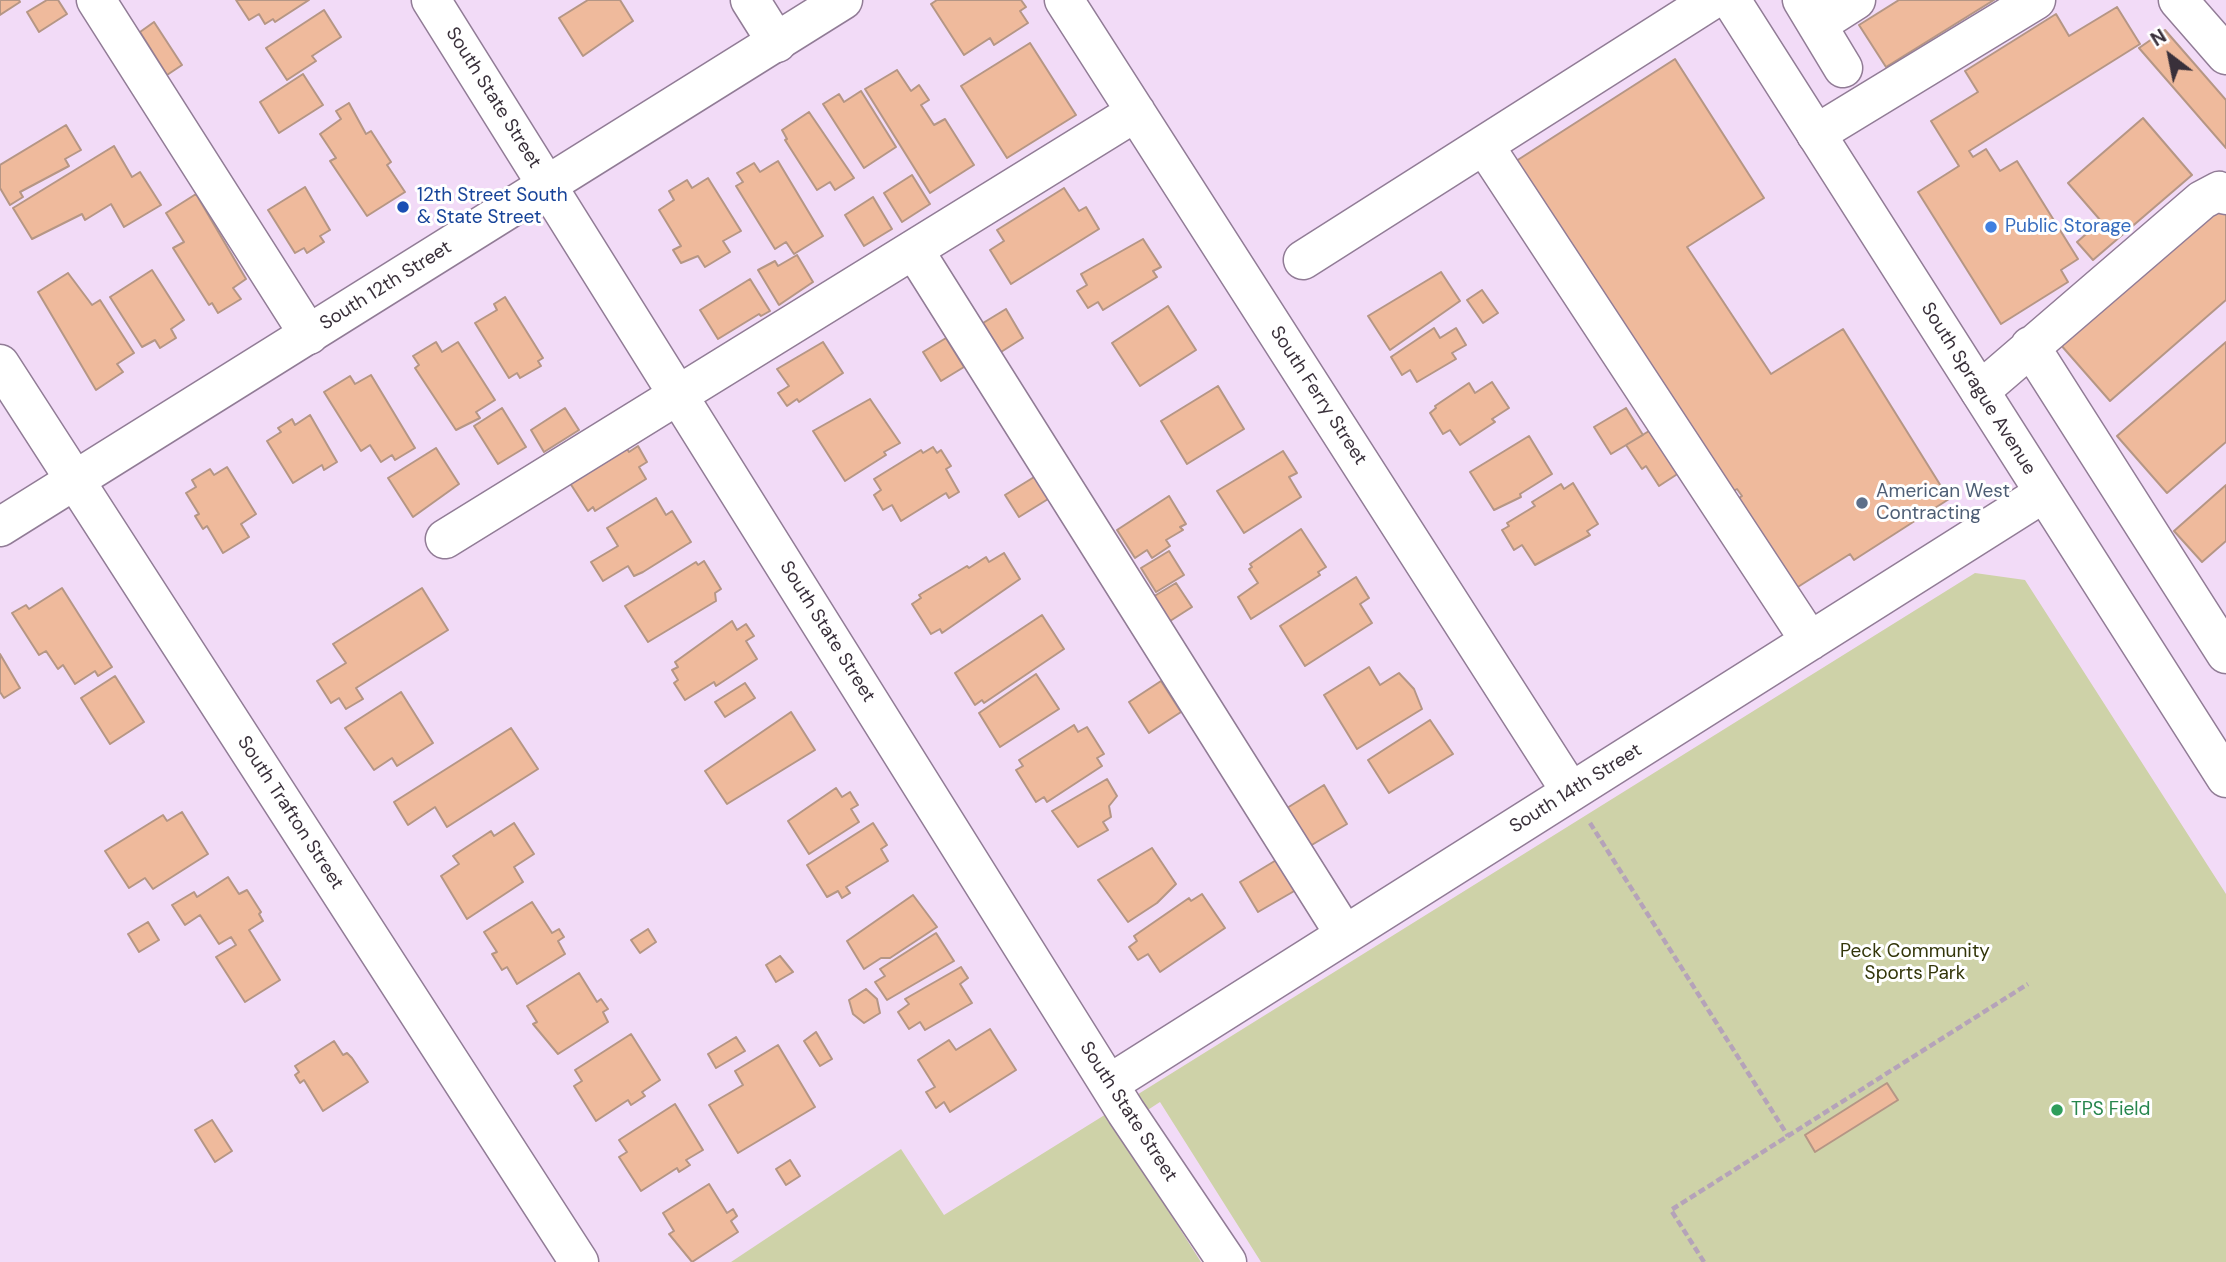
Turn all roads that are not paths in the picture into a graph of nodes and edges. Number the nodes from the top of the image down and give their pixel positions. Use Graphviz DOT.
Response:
graph roads {
  1 [pos="96,0"];
  2 [pos="431,0"];
  3 [pos="750,0"];
  4 [pos="810,0"];
  5 [pos="843,0"];
  6 [pos="1064,0"];
  7 [pos="1712,0"];
  8 [pos="1731,0"];
  9 [pos="1856,0"];
  10 [pos="2036,0"];
  11 [pos="2178,0"];
  12 [pos="1810,12"];
  13 [pos="777,43"];
  14 [pos="2226,55"];
  15 [pos="1843,68"];
  16 [pos="1136,112"];
  17 [pos="1816,134"];
  18 [pos="1484,145"];
  19 [pos="548,184"];
  20 [pos="2226,195"];
  21 [pos="915,250"];
  22 [pos="1303,260"];
  23 [pos="309,335"];
  24 [pos="2030,346"];
  25 [pos="0,364"];
  26 [pos="1980,391"];
  27 [pos="679,395"];
  28 [pos="13,415"];
  29 [pos="73,482"];
  30 [pos="2044,493"];
  31 [pos="2,522"];
  32 [pos="445,539"];
  33 [pos="1810,641"];
  34 [pos="2226,654"];
  35 [pos="2226,778"];
  36 [pos="1571,792"];
  37 [pos="1345,935"];
  38 [pos="1109,1084"];
  39 [pos="579,1262"];
  40 [pos="1227,1262"];
  1 -- 23 [label="street"];
  2 -- 19 [label="street, South State Street"];
  3 -- 13 [label="street"];
  4 -- 13 [label="street"];
  5 -- 13 [label="street, South 12th Street"];
  6 -- 16 [label="street, South Ferry Street"];
  7 -- 18 [label="street"];
  8 -- 17 [label="street, South Sprague Avenue"];
  9 -- 12 [label="street"];
  10 -- 17 [label="street"];
  11 -- 14 [label="street"];
  12 -- 15 [label="street"];
  13 -- 19 [label="street, South 12th Street"];
  16 -- 21 [label="street"];
  16 -- 36 [label="street, South Ferry Street"];
  17 -- 26 [label="street, South Sprague Avenue"];
  18 -- 22 [label="street"];
  18 -- 33 [label="street"];
  19 -- 23 [label="street, South 12th Street"];
  19 -- 27 [label="street, South State Street"];
  20 -- 24 [label="street"];
  21 -- 27 [label="street"];
  21 -- 37 [label="street"];
  23 -- 29 [label="street, South 12th Street"];
  24 -- 26 [label="street"];
  24 -- 34 [label="street"];
  25 -- 28 [label="street, South Trafton Street"];
  26 -- 30 [label="street, South Sprague Avenue"];
  27 -- 32 [label="street"];
  27 -- 38 [label="street, South State Street"];
  28 -- 29 [label="street, South Trafton Street"];
  29 -- 31 [label="street, South 12th Street"];
  29 -- 39 [label="street, South Trafton Street"];
  30 -- 33 [label="street, South 14th Street"];
  30 -- 35 [label="street, South Sprague Avenue"];
  33 -- 36 [label="street, South 14th Street"];
  36 -- 37 [label="street, South 14th Street"];
  37 -- 38 [label="street, South 14th Street"];
  38 -- 40 [label="street, South State Street"];
}
